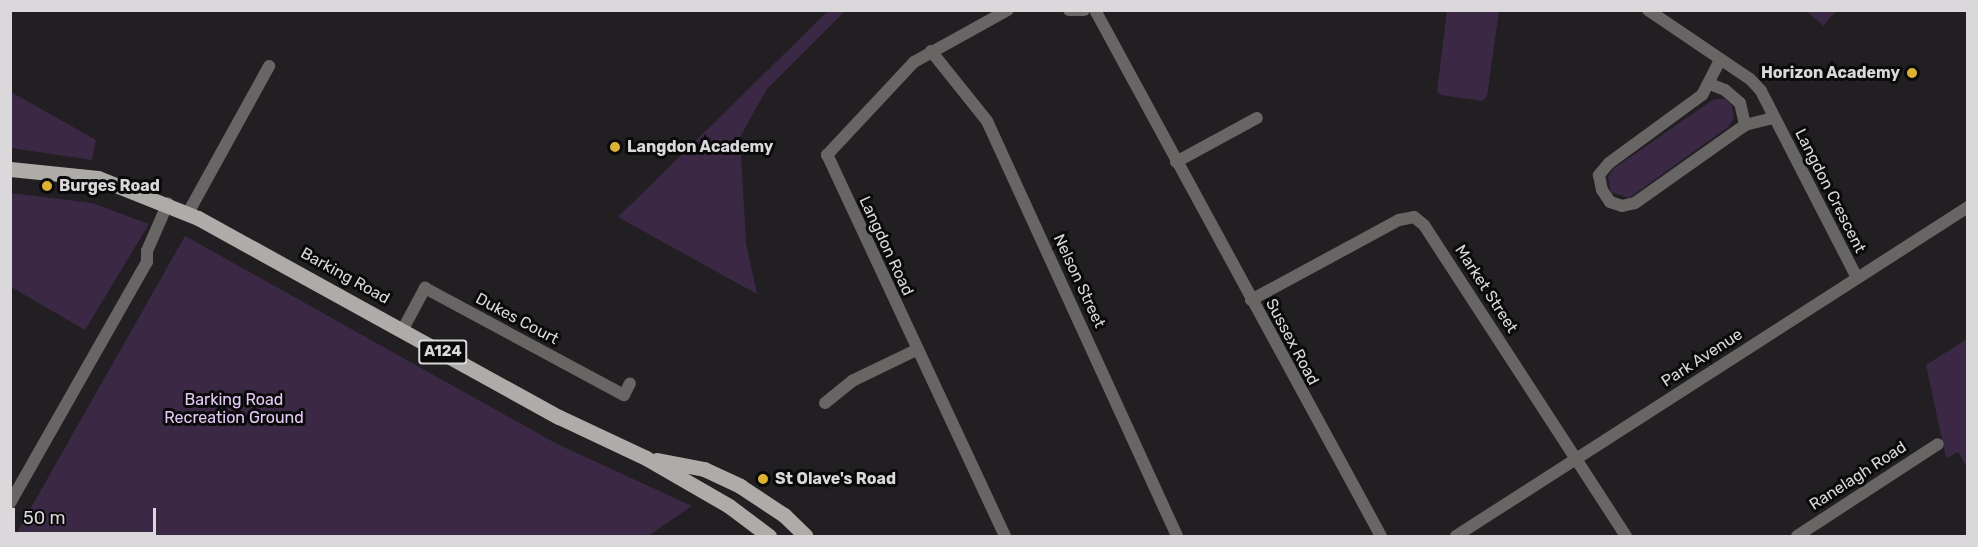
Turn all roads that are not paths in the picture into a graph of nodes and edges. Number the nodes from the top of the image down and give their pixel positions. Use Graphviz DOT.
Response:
graph roads {
  1 [pos="1008,10"];
  2 [pos="1069,10"];
  3 [pos="1084,10"];
  4 [pos="1095,10"];
  5 [pos="1648,10"];
  6 [pos="931,51"];
  7 [pos="1720,60"];
  8 [pos="269,66"];
  9 [pos="1710,84"];
  10 [pos="1257,118"];
  11 [pos="1774,118"];
  12 [pos="1745,125"];
  13 [pos="1176,162"];
  14 [pos="10,169"];
  15 [pos="168,203"];
  16 [pos="1968,207"];
  17 [pos="188,213"];
  18 [pos="1857,278"];
  19 [pos="1251,300"];
  20 [pos="403,329"];
  21 [pos="916,350"];
  22 [pos="630,383"];
  23 [pos="825,403"];
  24 [pos="1938,444"];
  25 [pos="646,458"];
  26 [pos="1576,458"];
  27 [pos="10,503"];
  28 [pos="769,537"];
  29 [pos="806,537"];
  30 [pos="1005,537"];
  31 [pos="1178,537"];
  32 [pos="1381,537"];
  33 [pos="1456,537"];
  34 [pos="1626,537"];
  35 [pos="1797,537"];
  1 -- 6 [label="street"];
  2 -- 3 [label="street"];
  4 -- 13 [label="street, Sussex Road"];
  5 -- 7 [label="street, Langdon Crescent"];
  6 -- 21 [label="street, Langdon Road"];
  6 -- 31 [label="street, Nelson Street"];
  7 -- 9 [label="street, Langdon Crescent"];
  7 -- 11 [label="street, Langdon Crescent"];
  8 -- 17 [label="street"];
  9 -- 12 [label="street"];
  9 -- 12 [label="street, Langdon Crescent"];
  10 -- 13 [label="street"];
  11 -- 12 [label="street, Langdon Crescent"];
  11 -- 18 [label="street, Langdon Crescent"];
  13 -- 19 [label="street, Sussex Road"];
  14 -- 15 [label="main road, Barking Road / A124"];
  15 -- 17 [label="main road, Barking Road / A124"];
  15 -- 27 [label="street"];
  16 -- 18 [label="street, Park Avenue"];
  17 -- 20 [label="main road, Barking Road / A124"];
  18 -- 26 [label="street, Park Avenue"];
  19 -- 26 [label="street, Market Street"];
  19 -- 32 [label="street, Sussex Road"];
  20 -- 22 [label="street, Dukes Court"];
  20 -- 25 [label="main road, Barking Road / A124"];
  21 -- 23 [label="street"];
  21 -- 30 [label="street, Langdon Road"];
  24 -- 35 [label="street, Ranelagh Road"];
  25 -- 28 [label="main road, Barking Road / A124"];
  25 -- 29 [label="main road, Barking Road / A124"];
  26 -- 33 [label="street, Park Avenue"];
  26 -- 34 [label="street, Market Street"];
}
